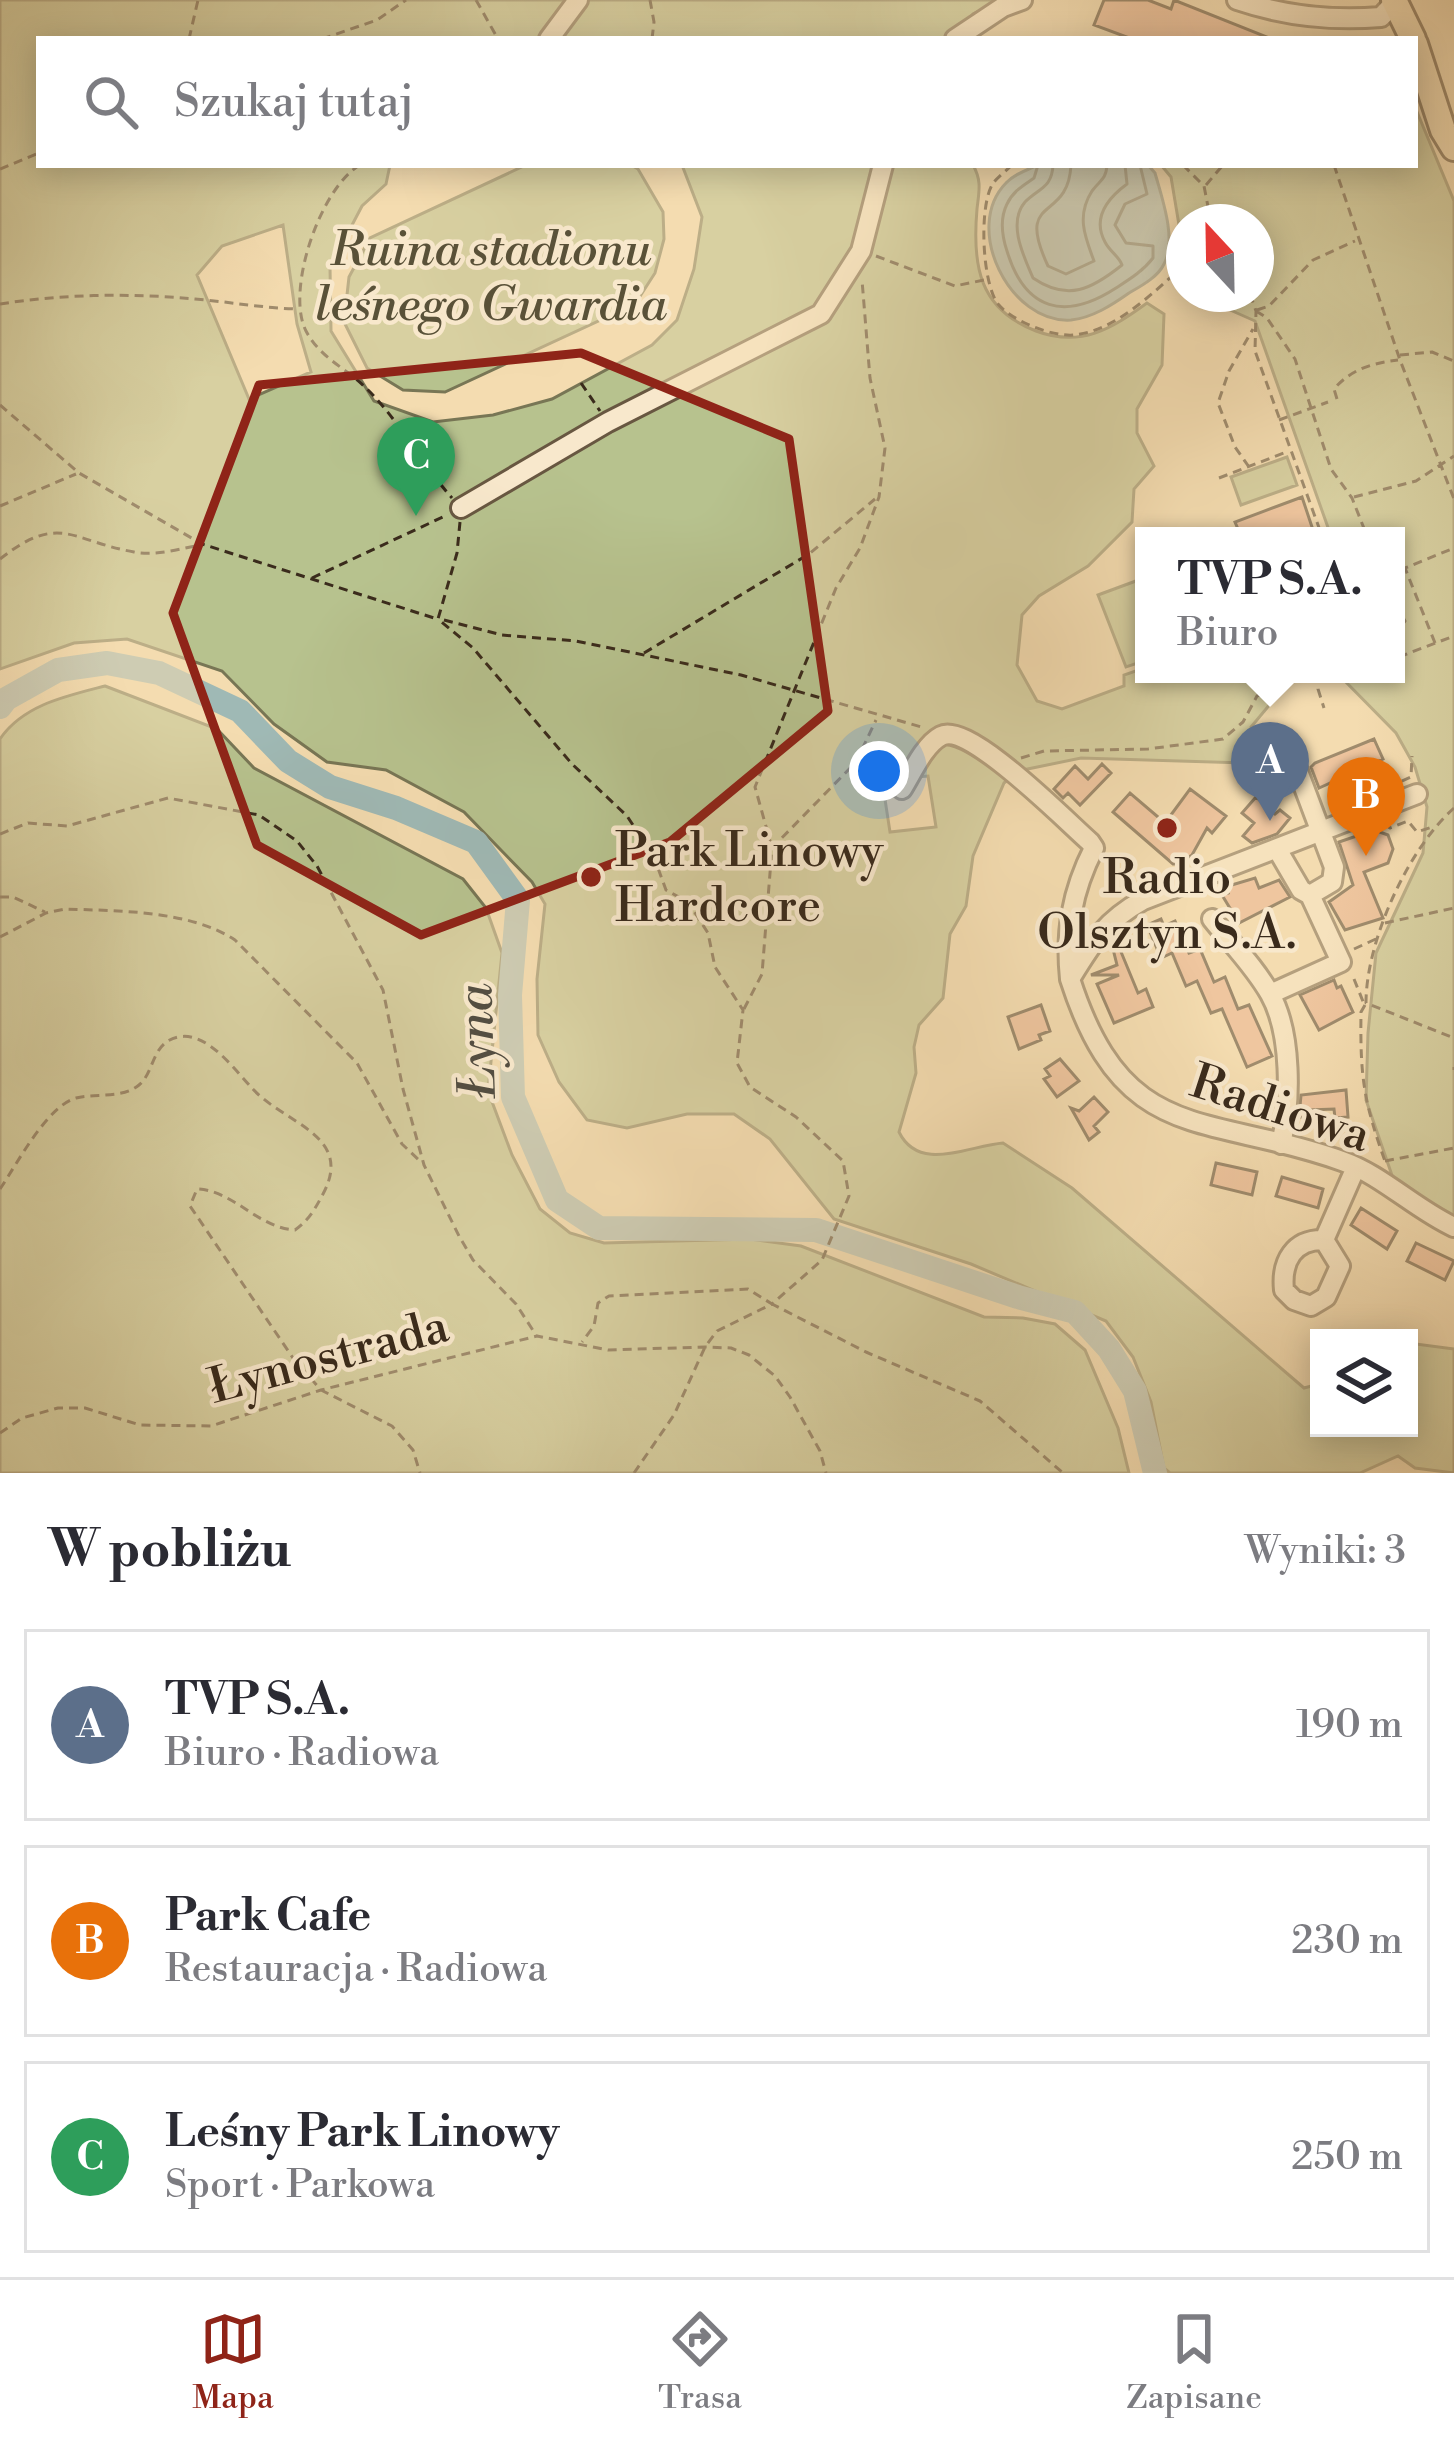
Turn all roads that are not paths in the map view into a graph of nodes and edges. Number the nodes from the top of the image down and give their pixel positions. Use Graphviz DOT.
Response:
graph roads {
  1 [pos="578,0"];
  2 [pos="1022,0"];
  3 [pos="1245,1"];
  4 [pos="1395,1"];
  5 [pos="551,36"];
  6 [pos="960,36"];
  7 [pos="1411,36"];
  8 [pos="1418,49"];
  9 [pos="1418,54"];
  10 [pos="1454,112"];
  11 [pos="1454,148"];
  12 [pos="882,168"];
  13 [pos="461,508"];
  14 [pos="1287,742"];
  15 [pos="902,789"];
  16 [pos="1417,794"];
  17 [pos="1319,832"];
  18 [pos="1276,849"];
  19 [pos="1310,895"];
  20 [pos="1212,919"];
  21 [pos="1078,983"];
  22 [pos="1270,994"];
  23 [pos="1281,1144"];
  24 [pos="1356,1167"];
  25 [pos="1454,1227"];
  26 [pos="1324,1240"];
  1 -- 5 [label="street"];
  2 -- 6 [label="street"];
  3 -- 4 [label="street"];
  4 -- 7 [label="main road"];
  8 -- 10 [label="main road"];
  9 -- 11 [label="main road"];
  12 -- 13 [label="street"];
  14 -- 17 [label="street"];
  15 -- 21 [label="street, Radiowa"];
  16 -- 17 [label="street"];
  17 -- 18 [label="street"];
  17 -- 19 [label="street"];
  18 -- 19 [label="street"];
  18 -- 21 [label="street"];
  19 -- 22 [label="street"];
  20 -- 22 [label="street"];
  21 -- 23 [label="street, Radiowa"];
  22 -- 23 [label="street"];
  23 -- 24 [label="street, Radiowa"];
  24 -- 25 [label="street, Radiowa"];
  24 -- 26 [label="street"];
}
